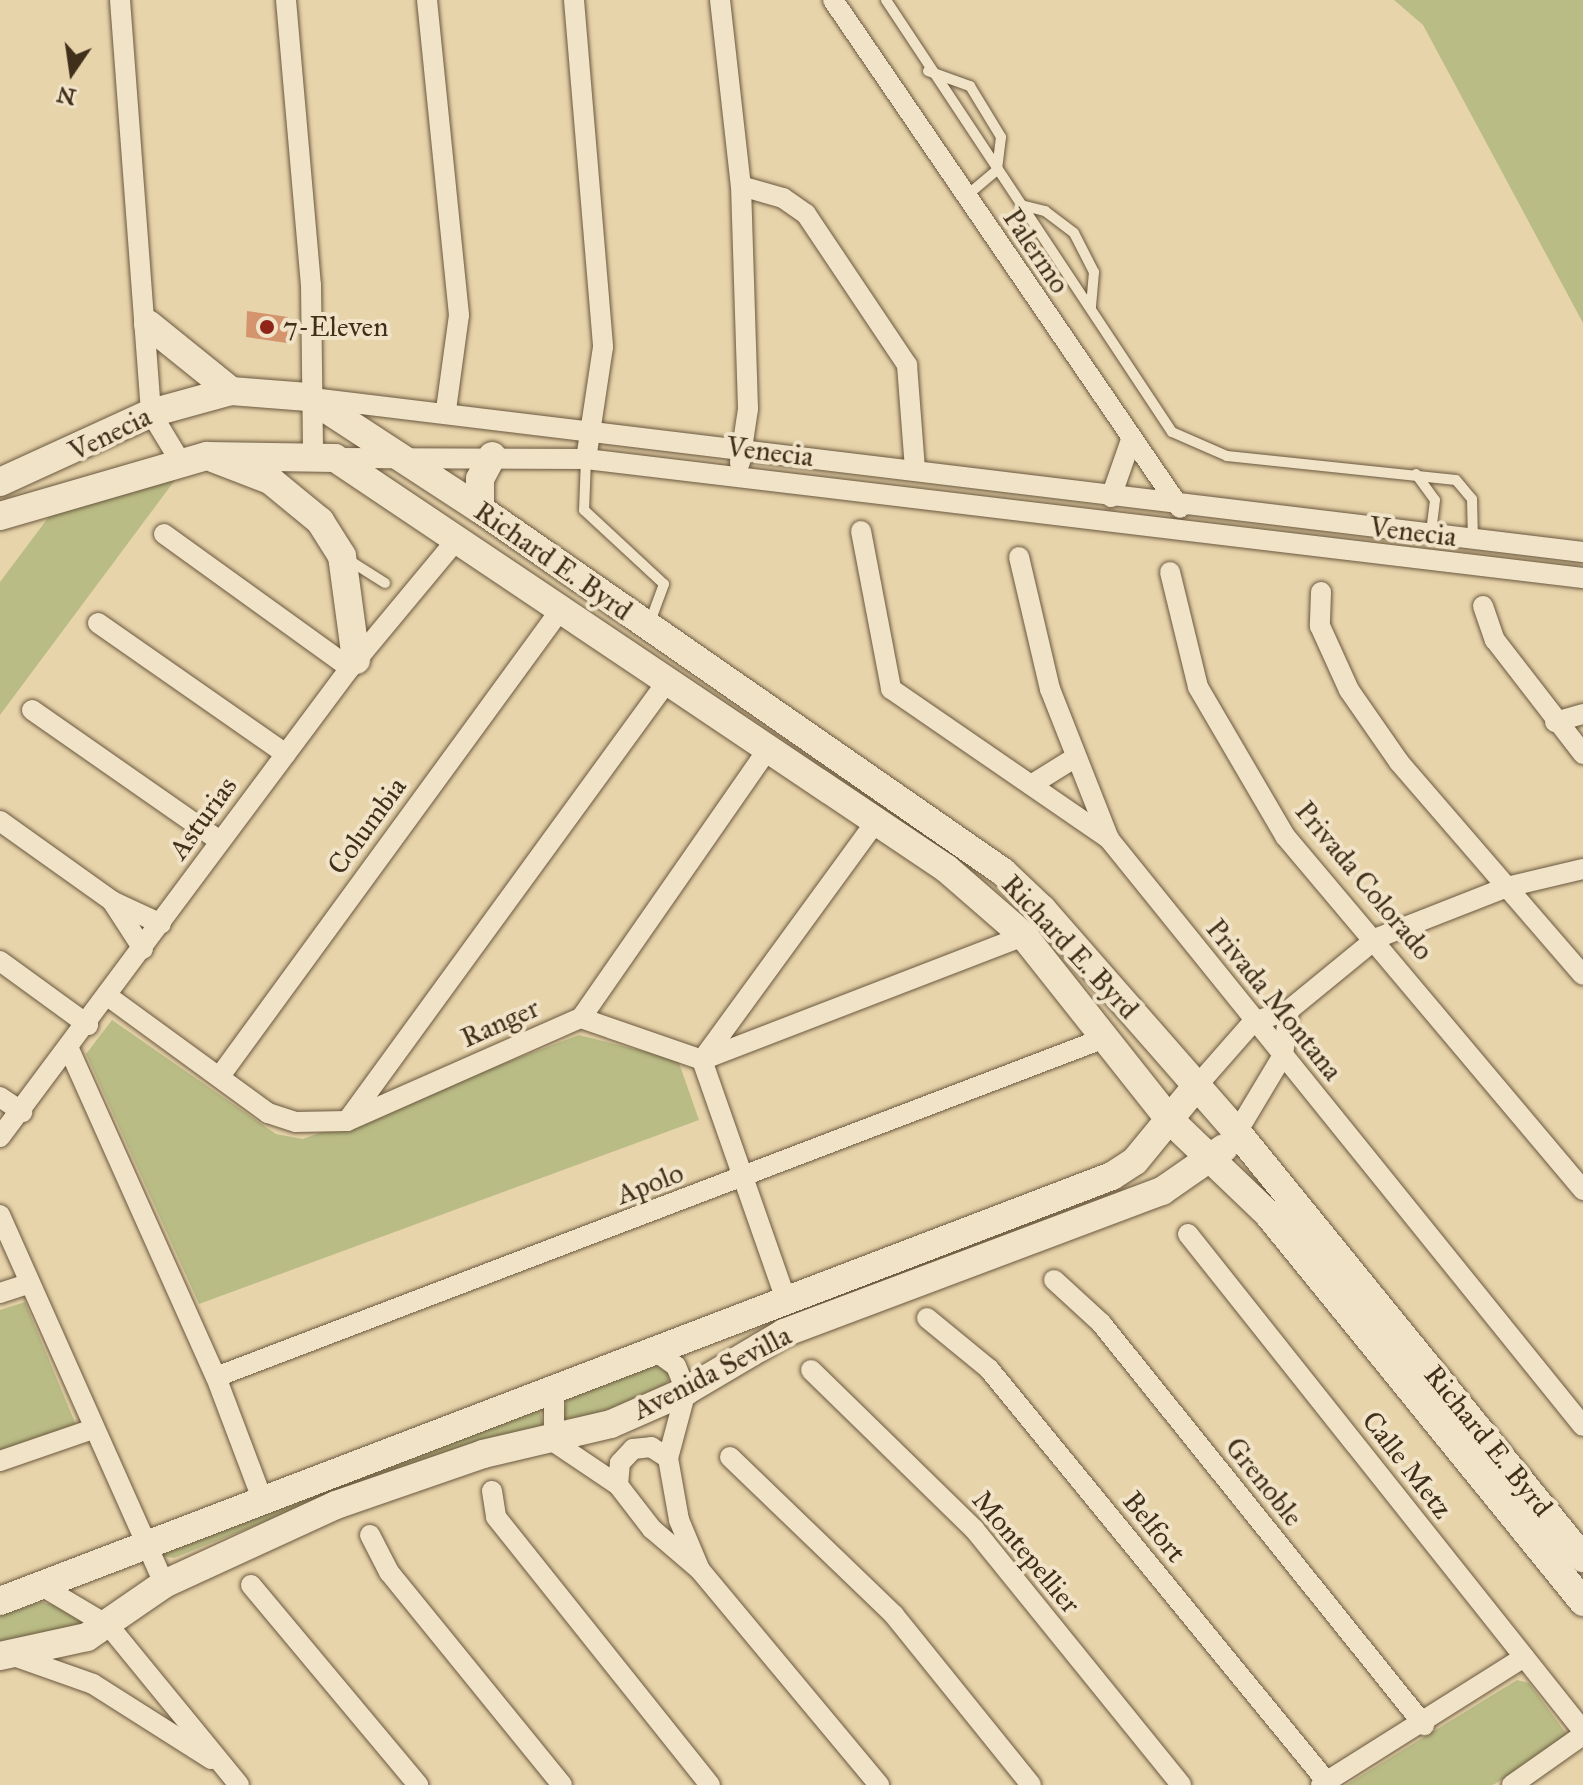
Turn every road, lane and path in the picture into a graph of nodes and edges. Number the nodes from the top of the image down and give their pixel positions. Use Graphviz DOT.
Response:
graph roads {
  1 [pos="120,0"];
  2 [pos="286,0"];
  3 [pos="427,0"];
  4 [pos="574,0"];
  5 [pos="720,0"];
  6 [pos="833,0"];
  7 [pos="886,0"];
  8 [pos="928,71"];
  9 [pos="997,170"];
  10 [pos="741,186"];
  11 [pos="965,197"];
  12 [pos="1021,205"];
  13 [pos="1091,308"];
  14 [pos="148,324"];
  15 [pos="231,391"];
  16 [pos="308,397"];
  17 [pos="446,410"];
  18 [pos="151,413"];
  19 [pos="591,427"];
  20 [pos="1131,440"];
  21 [pos="742,449"];
  22 [pos="398,455"];
  23 [pos="492,456"];
  24 [pos="324,457"];
  25 [pos="193,458"];
  26 [pos="586,459"];
  27 [pos="915,469"];
  28 [pos="1416,474"];
  29 [pos="1,476"];
  30 [pos="739,477"];
  31 [pos="1111,497"];
  32 [pos="1176,500"];
  33 [pos="480,509"];
  34 [pos="0,516"];
  35 [pos="861,531"];
  36 [pos="1195,532"];
  37 [pos="164,534"];
  38 [pos="1431,534"];
  39 [pos="458,538"];
  40 [pos="1473,540"];
  41 [pos="1557,549"];
  42 [pos="1583,552"];
  43 [pos="342,556"];
  44 [pos="1019,557"];
  45 [pos="1170,572"];
  46 [pos="1554,574"];
  47 [pos="1583,578"];
  48 [pos="385,583"];
  49 [pos="1321,592"];
  50 [pos="1483,606"];
  51 [pos="561,609"];
  52 [pos="98,623"];
  53 [pos="648,628"];
  54 [pos="353,664"];
  55 [pos="669,679"];
  56 [pos="32,710"];
  57 [pos="1583,714"];
  58 [pos="1555,722"];
  59 [pos="769,748"];
  60 [pos="286,754"];
  61 [pos="1583,754"];
  62 [pos="1076,757"];
  63 [pos="1031,785"];
  64 [pos="0,821"];
  65 [pos="876,821"];
  66 [pos="1109,839"];
  67 [pos="220,841"];
  68 [pos="1583,869"];
  69 [pos="1507,887"];
  70 [pos="112,901"];
  71 [pos="161,924"];
  72 [pos="1024,936"];
  73 [pos="1377,938"];
  74 [pos="143,949"];
  75 [pos="0,961"];
  76 [pos="1583,975"];
  77 [pos="109,997"];
  78 [pos="1289,1010"];
  79 [pos="581,1018"];
  80 [pos="1253,1022"];
  81 [pos="88,1025"];
  82 [pos="1102,1039"];
  83 [pos="69,1049"];
  84 [pos="1283,1055"];
  85 [pos="702,1060"];
  86 [pos="220,1076"];
  87 [pos="1195,1088"];
  88 [pos="0,1097"];
  89 [pos="22,1112"];
  90 [pos="1169,1119"];
  91 [pos="347,1121"];
  92 [pos="1237,1132"];
  93 [pos="0,1137"];
  94 [pos="1213,1161"];
  95 [pos="741,1180"];
  96 [pos="1583,1190"];
  97 [pos="0,1215"];
  98 [pos="1188,1234"];
  99 [pos="1054,1280"];
  100 [pos="28,1284"];
  101 [pos="0,1293"];
  102 [pos="786,1300"];
  103 [pos="927,1318"];
  104 [pos="655,1351"];
  105 [pos="811,1370"];
  106 [pos="216,1377"];
  107 [pos="686,1391"];
  108 [pos="554,1392"];
  109 [pos="1583,1426"];
  110 [pos="93,1429"];
  111 [pos="554,1442"];
  112 [pos="730,1457"];
  113 [pos="668,1458"];
  114 [pos="0,1461"];
  115 [pos="618,1485"];
  116 [pos="492,1491"];
  117 [pos="261,1496"];
  118 [pos="370,1535"];
  119 [pos="142,1543"];
  120 [pos="1583,1558"];
  121 [pos="700,1570"];
  122 [pos="164,1584"];
  123 [pos="40,1585"];
  124 [pos="251,1585"];
  125 [pos="0,1601"];
  126 [pos="1583,1602"];
  127 [pos="109,1626"];
  128 [pos="7,1656"];
  129 [pos="1524,1657"];
  130 [pos="1424,1725"];
  131 [pos="1583,1733"];
  132 [pos="225,1767"];
  133 [pos="1324,1784"];
  134 [pos="239,1785"];
  135 [pos="418,1785"];
  136 [pos="562,1785"];
  137 [pos="710,1785"];
  138 [pos="879,1785"];
  139 [pos="1031,1785"];
  140 [pos="1181,1785"];
  141 [pos="1512,1785"];
  1 -- 14 [label="street"];
  2 -- 16 [label="street"];
  3 -- 17 [label="street"];
  4 -- 19 [label="street"];
  5 -- 10 [label="street"];
  6 -- 11 [label="street, Palermo"];
  7 -- 8 [label="lane"];
  8 -- 9 [label="lane"];
  8 -- 9 [label="lane"];
  9 -- 11 [label="lane"];
  9 -- 12 [label="lane"];
  10 -- 21 [label="street"];
  10 -- 27 [label="street"];
  11 -- 20 [label="street, Palermo"];
  12 -- 13 [label="lane"];
  12 -- 13 [label="lane"];
  13 -- 28 [label="lane"];
  14 -- 15 [label="street"];
  14 -- 18 [label="street"];
  15 -- 16 [label="street, Venecia"];
  15 -- 18 [label="street, Venecia"];
  16 -- 17 [label="street, Venecia"];
  16 -- 22 [label="street, Richard E. Byrd"];
  16 -- 24 [label="street"];
  17 -- 19 [label="street, Venecia"];
  18 -- 25 [label="street"];
  18 -- 29 [label="street, Venecia"];
  19 -- 21 [label="street, Venecia"];
  19 -- 26 [label="street"];
  20 -- 31 [label="street"];
  20 -- 32 [label="street, Palermo"];
  21 -- 27 [label="street, Venecia"];
  21 -- 30 [label="street"];
  22 -- 23 [label="street, Venecia"];
  22 -- 24 [label="street, Venecia"];
  22 -- 33 [label="street, Richard E. Byrd"];
  23 -- 26 [label="street, Venecia"];
  23 -- 33 [label="street"];
  24 -- 25 [label="street, Venecia"];
  24 -- 39 [label="street, Richard E. Byrd"];
  25 -- 34 [label="street, Venecia"];
  25 -- 43 [label="street"];
  26 -- 30 [label="street, Venecia"];
  26 -- 53 [label="lane"];
  27 -- 31 [label="street, Venecia"];
  28 -- 38 [label="lane"];
  28 -- 40 [label="lane"];
  30 -- 36 [label="street, Venecia"];
  31 -- 32 [label="street, Venecia"];
  32 -- 36 [label="street, Palermo"];
  32 -- 38 [label="street, Venecia"];
  33 -- 53 [label="street, Richard E. Byrd"];
  35 -- 63 [label="street"];
  36 -- 46 [label="street, Venecia"];
  37 -- 54 [label="street"];
  38 -- 40 [label="street, Venecia"];
  39 -- 51 [label="street, Richard E. Byrd"];
  39 -- 54 [label="street, Asturias"];
  40 -- 41 [label="street, Venecia"];
  41 -- 42 [label="street, Venecia"];
  41 -- 46 [label="street"];
  43 -- 48 [label="lane"];
  43 -- 54 [label="street"];
  44 -- 62 [label="street, Privada Montana"];
  45 -- 73 [label="street, Privada Colorado"];
  46 -- 47 [label="street, Venecia"];
  49 -- 69 [label="street"];
  50 -- 58 [label="street"];
  51 -- 55 [label="street, Richard E. Byrd"];
  51 -- 86 [label="street, Columbia"];
  52 -- 60 [label="street"];
  53 -- 87 [label="street, Richard E. Byrd"];
  54 -- 60 [label="street, Asturias"];
  55 -- 59 [label="street, Richard E. Byrd"];
  55 -- 91 [label="street"];
  56 -- 67 [label="street"];
  57 -- 58 [label="street"];
  58 -- 61 [label="street"];
  59 -- 65 [label="street, Richard E. Byrd"];
  59 -- 79 [label="street"];
  60 -- 67 [label="street, Asturias"];
  62 -- 63 [label="street"];
  62 -- 66 [label="street, Privada Montana"];
  63 -- 66 [label="street"];
  64 -- 70 [label="street"];
  65 -- 72 [label="street, Richard E. Byrd"];
  65 -- 85 [label="street"];
  66 -- 80 [label="street, Privada Montana"];
  67 -- 71 [label="street, Asturias"];
  68 -- 69 [label="street"];
  69 -- 73 [label="street"];
  69 -- 76 [label="street"];
  70 -- 71 [label="street"];
  70 -- 74 [label="street"];
  71 -- 74 [label="street, Asturias"];
  72 -- 82 [label="street, Richard E. Byrd"];
  72 -- 85 [label="street"];
  73 -- 78 [label="street"];
  73 -- 96 [label="street, Privada Colorado"];
  74 -- 77 [label="street, Asturias"];
  75 -- 81 [label="street"];
  77 -- 81 [label="street, Asturias"];
  77 -- 86 [label="street, Ranger"];
  78 -- 80 [label="street"];
  78 -- 84 [label="street"];
  79 -- 85 [label="street, Ranger"];
  79 -- 91 [label="street, Ranger"];
  80 -- 84 [label="street, Privada Montana"];
  80 -- 87 [label="street"];
  81 -- 83 [label="street, Asturias"];
  82 -- 90 [label="street, Richard E. Byrd"];
  82 -- 95 [label="street, Apolo"];
  83 -- 89 [label="street, Asturias"];
  83 -- 106 [label="street"];
  84 -- 92 [label="street"];
  84 -- 109 [label="street, Privada Montana"];
  85 -- 95 [label="street"];
  86 -- 91 [label="street, Ranger"];
  87 -- 90 [label="street, Avenida Sevilla"];
  87 -- 92 [label="street, Richard E. Byrd"];
  88 -- 89 [label="street"];
  89 -- 93 [label="street, Asturias"];
  90 -- 94 [label="street, Richard E. Byrd"];
  90 -- 102 [label="street, Avenida Sevilla"];
  92 -- 94 [label="street, Avenida Sevilla"];
  92 -- 120 [label="street, Richard E. Byrd"];
  94 -- 107 [label="street, Avenida Sevilla"];
  94 -- 126 [label="street, Richard E. Byrd"];
  95 -- 102 [label="street"];
  95 -- 106 [label="street, Apolo"];
  97 -- 100 [label="street"];
  98 -- 129 [label="street, Calle Metz"];
  99 -- 130 [label="street, Grenoble"];
  100 -- 101 [label="street"];
  100 -- 110 [label="street"];
  102 -- 104 [label="street, Avenida Sevilla"];
  103 -- 133 [label="street, Belfort"];
  104 -- 107 [label="street"];
  104 -- 108 [label="street, Avenida Sevilla"];
  105 -- 140 [label="street, Montepellier"];
  106 -- 117 [label="street"];
  107 -- 111 [label="street, Avenida Sevilla"];
  107 -- 113 [label="street"];
  108 -- 111 [label="street"];
  108 -- 117 [label="street, Avenida Sevilla"];
  110 -- 114 [label="street"];
  110 -- 119 [label="street"];
  111 -- 115 [label="street"];
  111 -- 122 [label="street, Avenida Sevilla"];
  112 -- 139 [label="street"];
  113 -- 115 [label="street"];
  113 -- 121 [label="street"];
  115 -- 121 [label="street"];
  116 -- 137 [label="street"];
  117 -- 119 [label="street, Avenida Sevilla"];
  118 -- 136 [label="street"];
  119 -- 122 [label="street"];
  119 -- 123 [label="street, Avenida Sevilla"];
  121 -- 138 [label="street"];
  122 -- 127 [label="street, Avenida Sevilla"];
  123 -- 125 [label="street, Avenida Sevilla"];
  123 -- 127 [label="street"];
  124 -- 135 [label="street"];
  127 -- 128 [label="street, Avenida Sevilla"];
  127 -- 132 [label="street"];
  128 -- 132 [label="street"];
  129 -- 130 [label="street"];
  129 -- 131 [label="street, Calle Metz"];
  130 -- 133 [label="street"];
  131 -- 141 [label="street"];
  132 -- 134 [label="street"];
}
